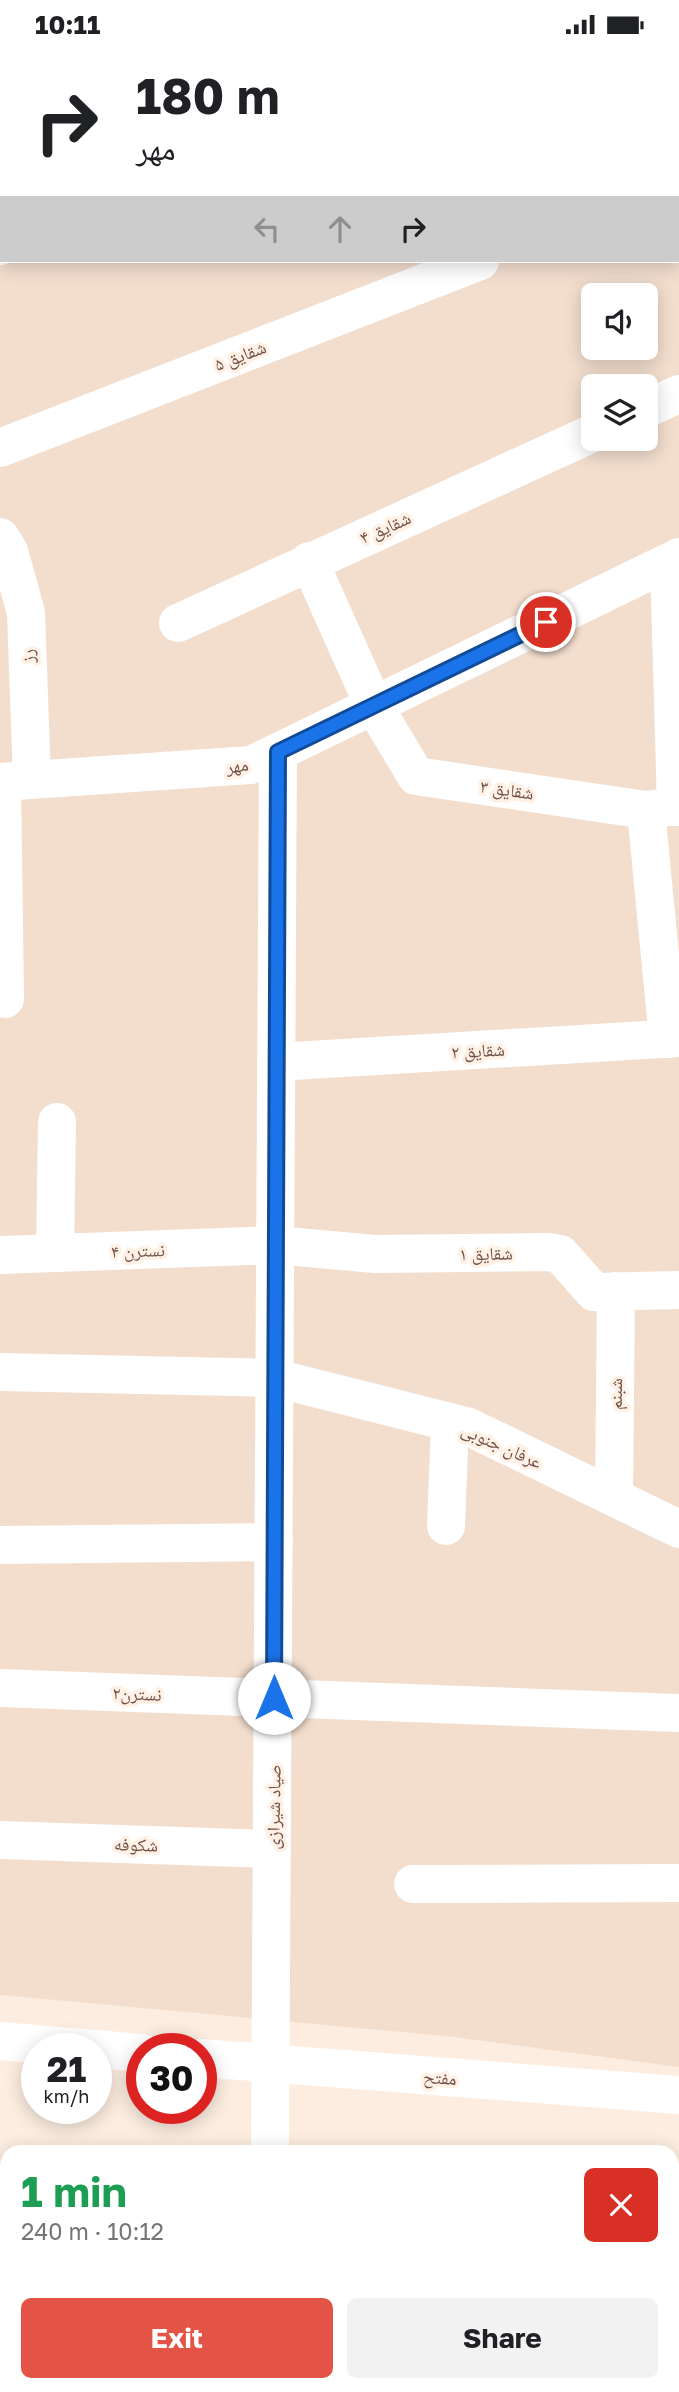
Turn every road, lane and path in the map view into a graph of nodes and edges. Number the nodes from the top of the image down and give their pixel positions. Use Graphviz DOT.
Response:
graph roads {
  1 [pos="475,263"];
  2 [pos="679,394"];
  3 [pos="658,404"];
  4 [pos="581,438"];
  5 [pos="0,448"];
  6 [pos="0,537"];
  7 [pos="674,560"];
  8 [pos="309,561"];
  9 [pos="178,623"];
  10 [pos="374,706"];
  11 [pos="278,752"];
  12 [pos="11,782"];
  13 [pos="667,808"];
  14 [pos="5,999"];
  15 [pos="674,1038"];
  16 [pos="276,1062"];
  17 [pos="57,1122"];
  18 [pos="275,1245"];
  19 [pos="55,1253"];
  20 [pos="0,1255"];
  21 [pos="679,1290"];
  22 [pos="616,1291"];
  23 [pos="0,1372"];
  24 [pos="275,1378"];
  25 [pos="450,1422"];
  26 [pos="614,1497"];
  27 [pos="446,1526"];
  28 [pos="679,1529"];
  29 [pos="274,1542"];
  30 [pos="0,1545"];
  31 [pos="0,1688"];
  32 [pos="274,1698"];
  33 [pos="679,1713"];
  34 [pos="0,1840"];
  35 [pos="272,1849"];
  36 [pos="679,1883"];
  37 [pos="413,1884"];
  38 [pos="0,2041"];
  39 [pos="126,2052"];
  40 [pos="217,2059"];
  41 [pos="271,2064"];
  42 [pos="679,2095"];
  43 [pos="270,2145"];
  1 -- 5 [label="street, شقایق ۵"];
  2 -- 3 [label="street"];
  4 -- 8 [label="street, شقایق ۴"];
  6 -- 12 [label="street, رز"];
  7 -- 10 [label="street, مهر"];
  7 -- 13 [label="street"];
  8 -- 9 [label="street, شقایق ۴"];
  8 -- 10 [label="street"];
  10 -- 11 [label="street, مهر"];
  10 -- 13 [label="street, شقایق ۳"];
  11 -- 12 [label="street, مهر"];
  11 -- 16 [label="street, صیاد شیرازی"];
  12 -- 14 [label="street, رز"];
  13 -- 15 [label="street"];
  15 -- 16 [label="street, شقایق ۲"];
  16 -- 18 [label="street, صیاد شیرازی"];
  17 -- 19 [label="street"];
  18 -- 19 [label="street, نسترن ۴"];
  18 -- 22 [label="street, شقایق ۱"];
  18 -- 24 [label="street, صیاد شیرازی"];
  19 -- 20 [label="street, نسترن ۴"];
  21 -- 22 [label="street, شقایق ۱"];
  22 -- 26 [label="street, شبنم"];
  23 -- 24 [label="street, عرفان جنوبی"];
  24 -- 25 [label="street, عرفان جنوبی"];
  24 -- 29 [label="street, صیاد شیرازی"];
  25 -- 26 [label="street, عرفان جنوبی"];
  25 -- 27 [label="street"];
  26 -- 28 [label="street, عرفان جنوبی"];
  29 -- 30 [label="street"];
  29 -- 32 [label="street, صیاد شیرازی"];
  31 -- 32 [label="street, نسترن۲"];
  32 -- 33 [label="street, نسترن۲"];
  32 -- 35 [label="street, صیاد شیرازی"];
  34 -- 35 [label="street, شکوفه"];
  35 -- 41 [label="street, صیاد شیرازی"];
  36 -- 37 [label="street"];
  38 -- 39 [label="street"];
  40 -- 41 [label="street, مفتح"];
  41 -- 42 [label="street, مفتح"];
  41 -- 43 [label="street, صیاد شیرازی"];
}
